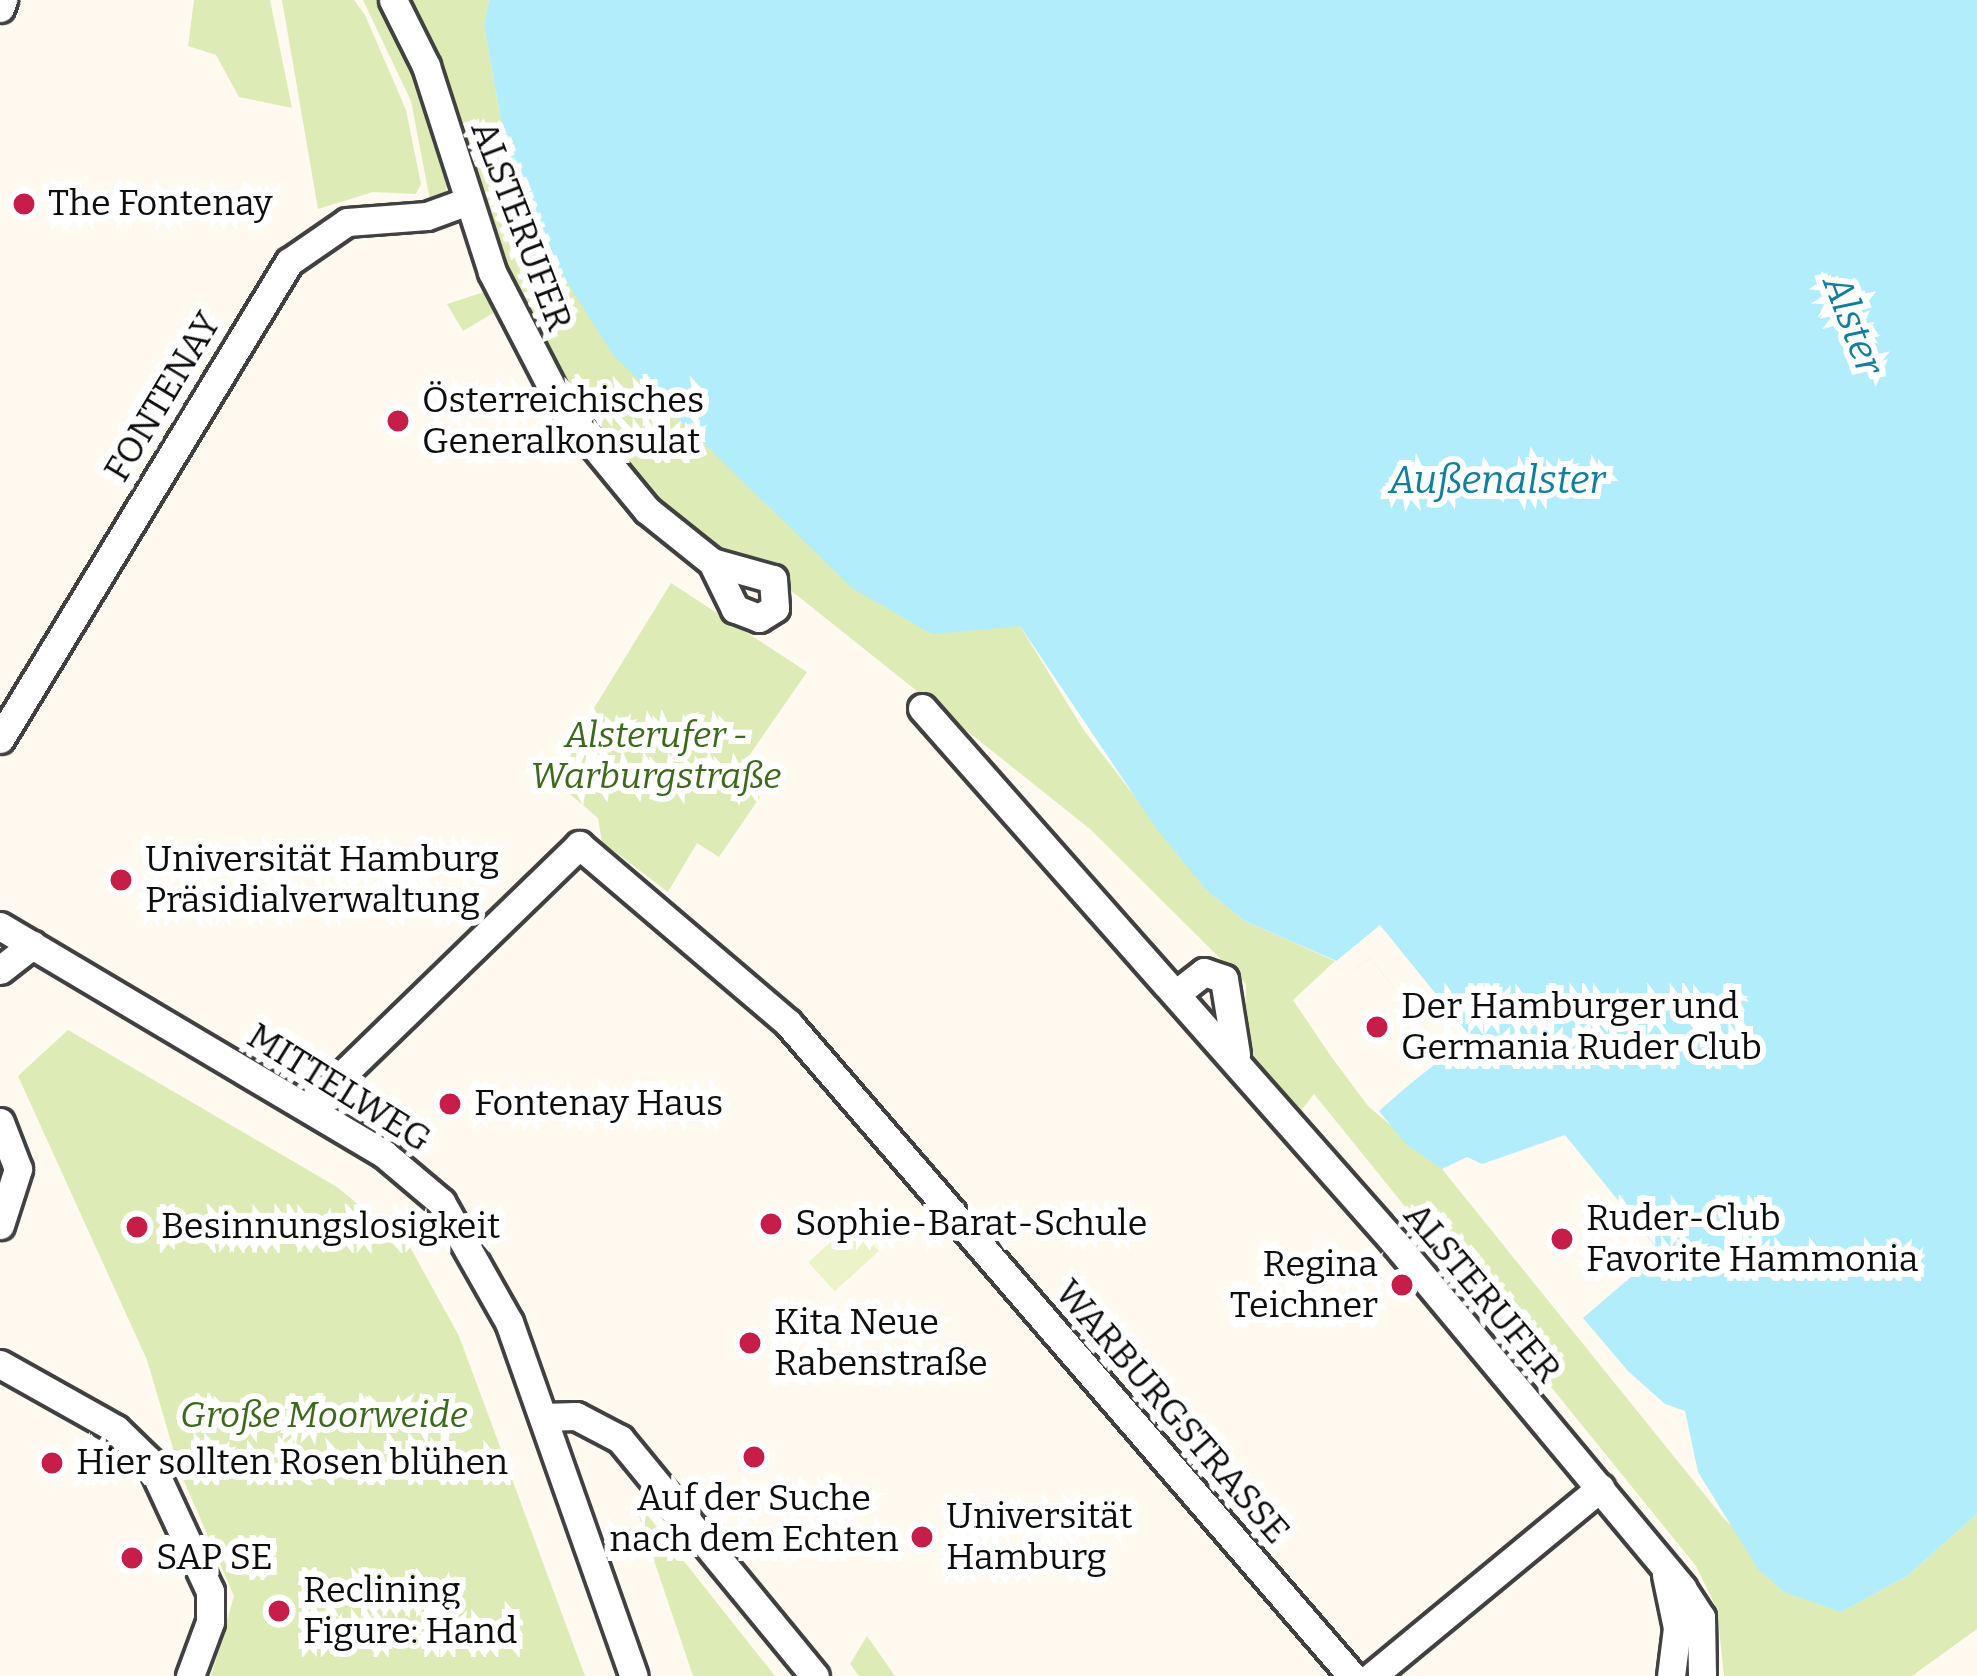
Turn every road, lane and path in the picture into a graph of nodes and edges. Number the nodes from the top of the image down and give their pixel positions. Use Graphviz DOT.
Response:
graph roads {
  1 [pos="393,0"];
  2 [pos="468,201"];
  3 [pos="712,562"];
  4 [pos="922,708"];
  5 [pos="0,739"];
  6 [pos="0,926"];
  7 [pos="32,945"];
  8 [pos="0,970"];
  9 [pos="1177,993"];
  10 [pos="1240,1065"];
  11 [pos="308,1108"];
  12 [pos="0,1122"];
  13 [pos="0,1225"];
  14 [pos="0,1364"];
  15 [pos="544,1417"];
  16 [pos="1600,1488"];
  17 [pos="1664,1571"];
  18 [pos="190,1676"];
  19 [pos="634,1676"];
  20 [pos="814,1676"];
  21 [pos="1352,1676"];
  22 [pos="1372,1676"];
  23 [pos="1671,1676"];
  24 [pos="1702,1676"];
  1 -- 2 [label="street, ALSTERUFER"];
  2 -- 3 [label="street, ALSTERUFER"];
  2 -- 5 [label="street, FONTENAY"];
  4 -- 9 [label="street, ALSTERUFER"];
  6 -- 7 [label="street, MITTELWEG"];
  7 -- 8 [label="street"];
  7 -- 11 [label="street, MITTELWEG"];
  9 -- 10 [label="street, ALSTERUFER"];
  9 -- 10 [label="street, ALSTERUFER"];
  10 -- 16 [label="street, ALSTERUFER"];
  11 -- 15 [label="street, MITTELWEG"];
  11 -- 21 [label="street, WARBURGSTRASSE"];
  12 -- 13 [label="street"];
  14 -- 18 [label="street"];
  15 -- 19 [label="street, MITTELWEG"];
  15 -- 20 [label="street"];
  16 -- 17 [label="street, ALSTERUFER"];
  16 -- 22 [label="street"];
  17 -- 23 [label="street, ALSTERUFER"];
  17 -- 24 [label="street, ALSTERUFER"];
}
